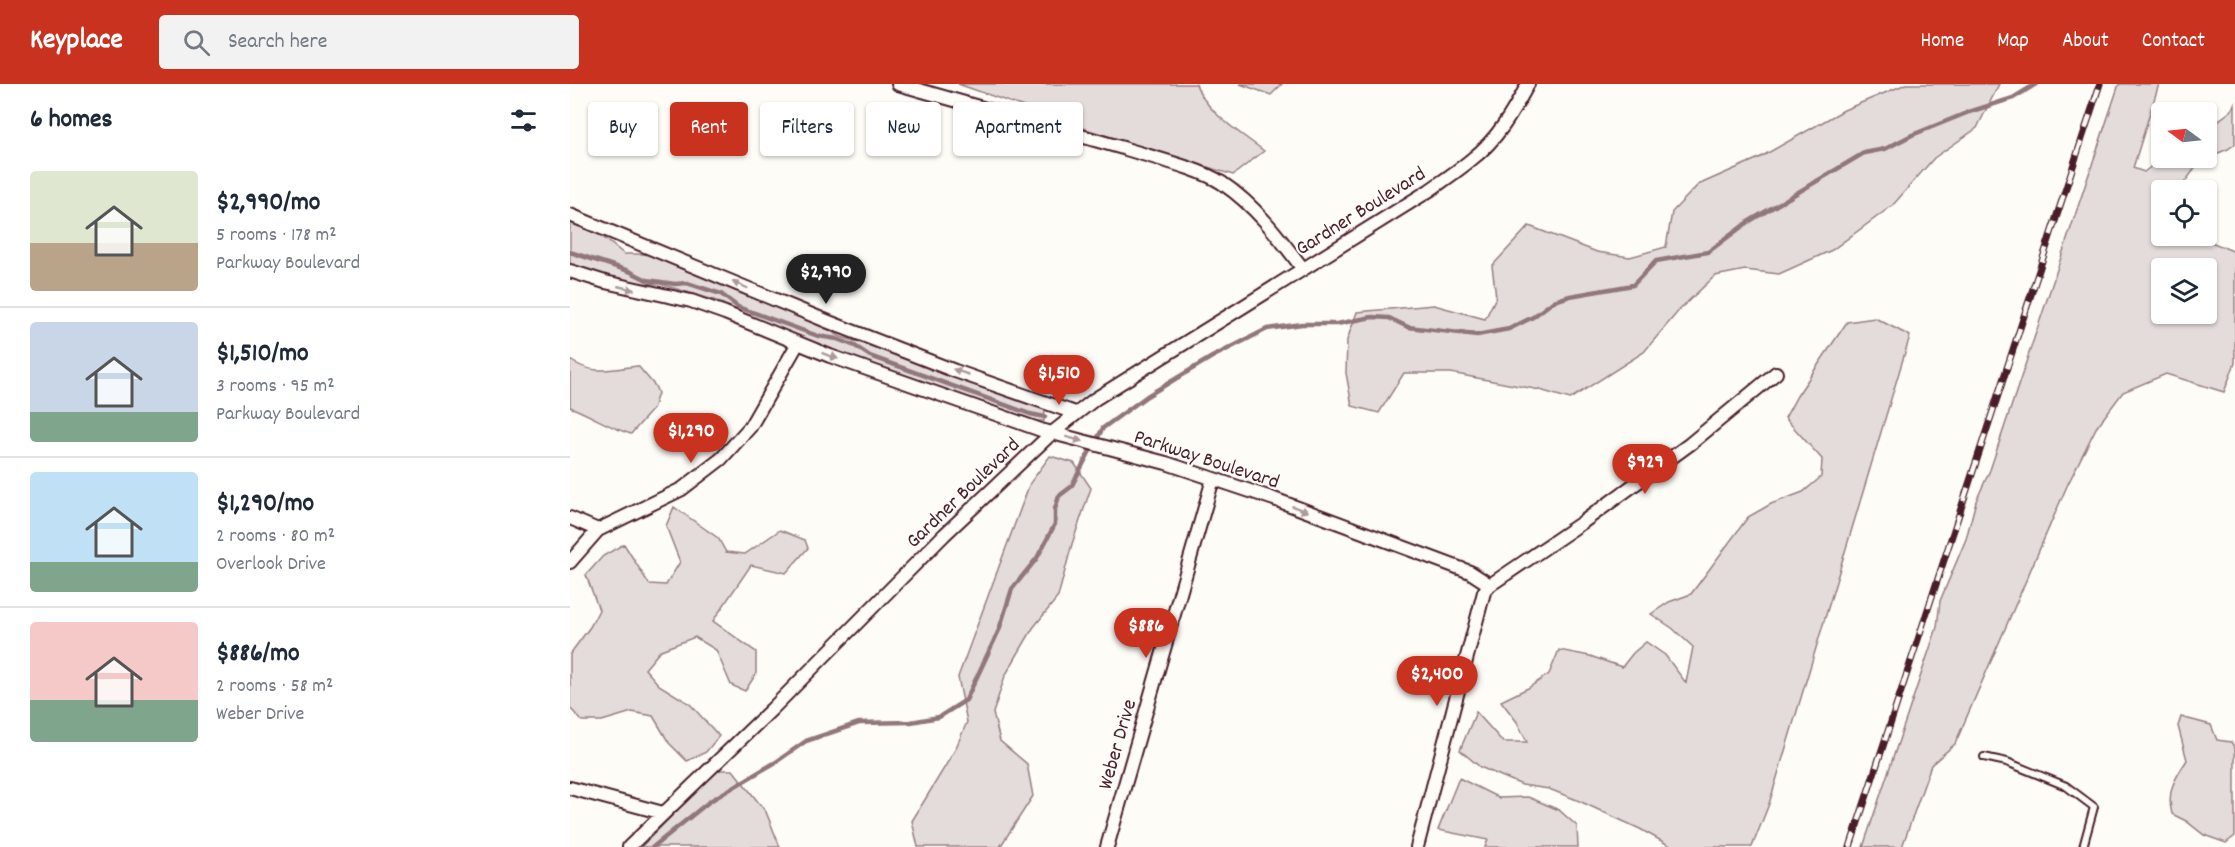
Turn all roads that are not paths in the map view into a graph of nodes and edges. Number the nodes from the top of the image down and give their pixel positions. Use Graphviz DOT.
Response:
graph roads {
  1 [pos="898,84"];
  2 [pos="1528,84"];
  3 [pos="570,215"];
  4 [pos="1303,269"];
  5 [pos="570,271"];
  6 [pos="798,343"];
  7 [pos="1776,374"];
  8 [pos="1075,413"];
  9 [pos="1052,433"];
  10 [pos="1213,479"];
  11 [pos="570,518"];
  12 [pos="598,530"];
  13 [pos="570,562"];
  14 [pos="1490,585"];
  15 [pos="1984,757"];
  16 [pos="570,788"];
  17 [pos="663,813"];
  18 [pos="629,847"];
  19 [pos="1107,847"];
  20 [pos="1417,847"];
  21 [pos="2083,847"];
  1 -- 4 [label="street"];
  2 -- 4 [label="street, Gardner Boulevard"];
  8 -- 3 [label="street, one-way"];
  4 -- 8 [label="street, Gardner Boulevard"];
  5 -- 6 [label="street, Parkway Boulevard, one-way"];
  6 -- 9 [label="street, Parkway Boulevard, one-way"];
  6 -- 12 [label="street"];
  7 -- 14 [label="street"];
  8 -- 9 [label="street, Gardner Boulevard"];
  9 -- 10 [label="street, Parkway Boulevard, one-way"];
  9 -- 17 [label="street, Gardner Boulevard"];
  10 -- 14 [label="street, Parkway Boulevard, one-way"];
  10 -- 19 [label="street, Weber Drive"];
  11 -- 12 [label="street"];
  12 -- 13 [label="street"];
  14 -- 20 [label="street"];
  15 -- 21 [label="lane"];
  16 -- 17 [label="street"];
  17 -- 18 [label="street, Gardner Boulevard"];
}
